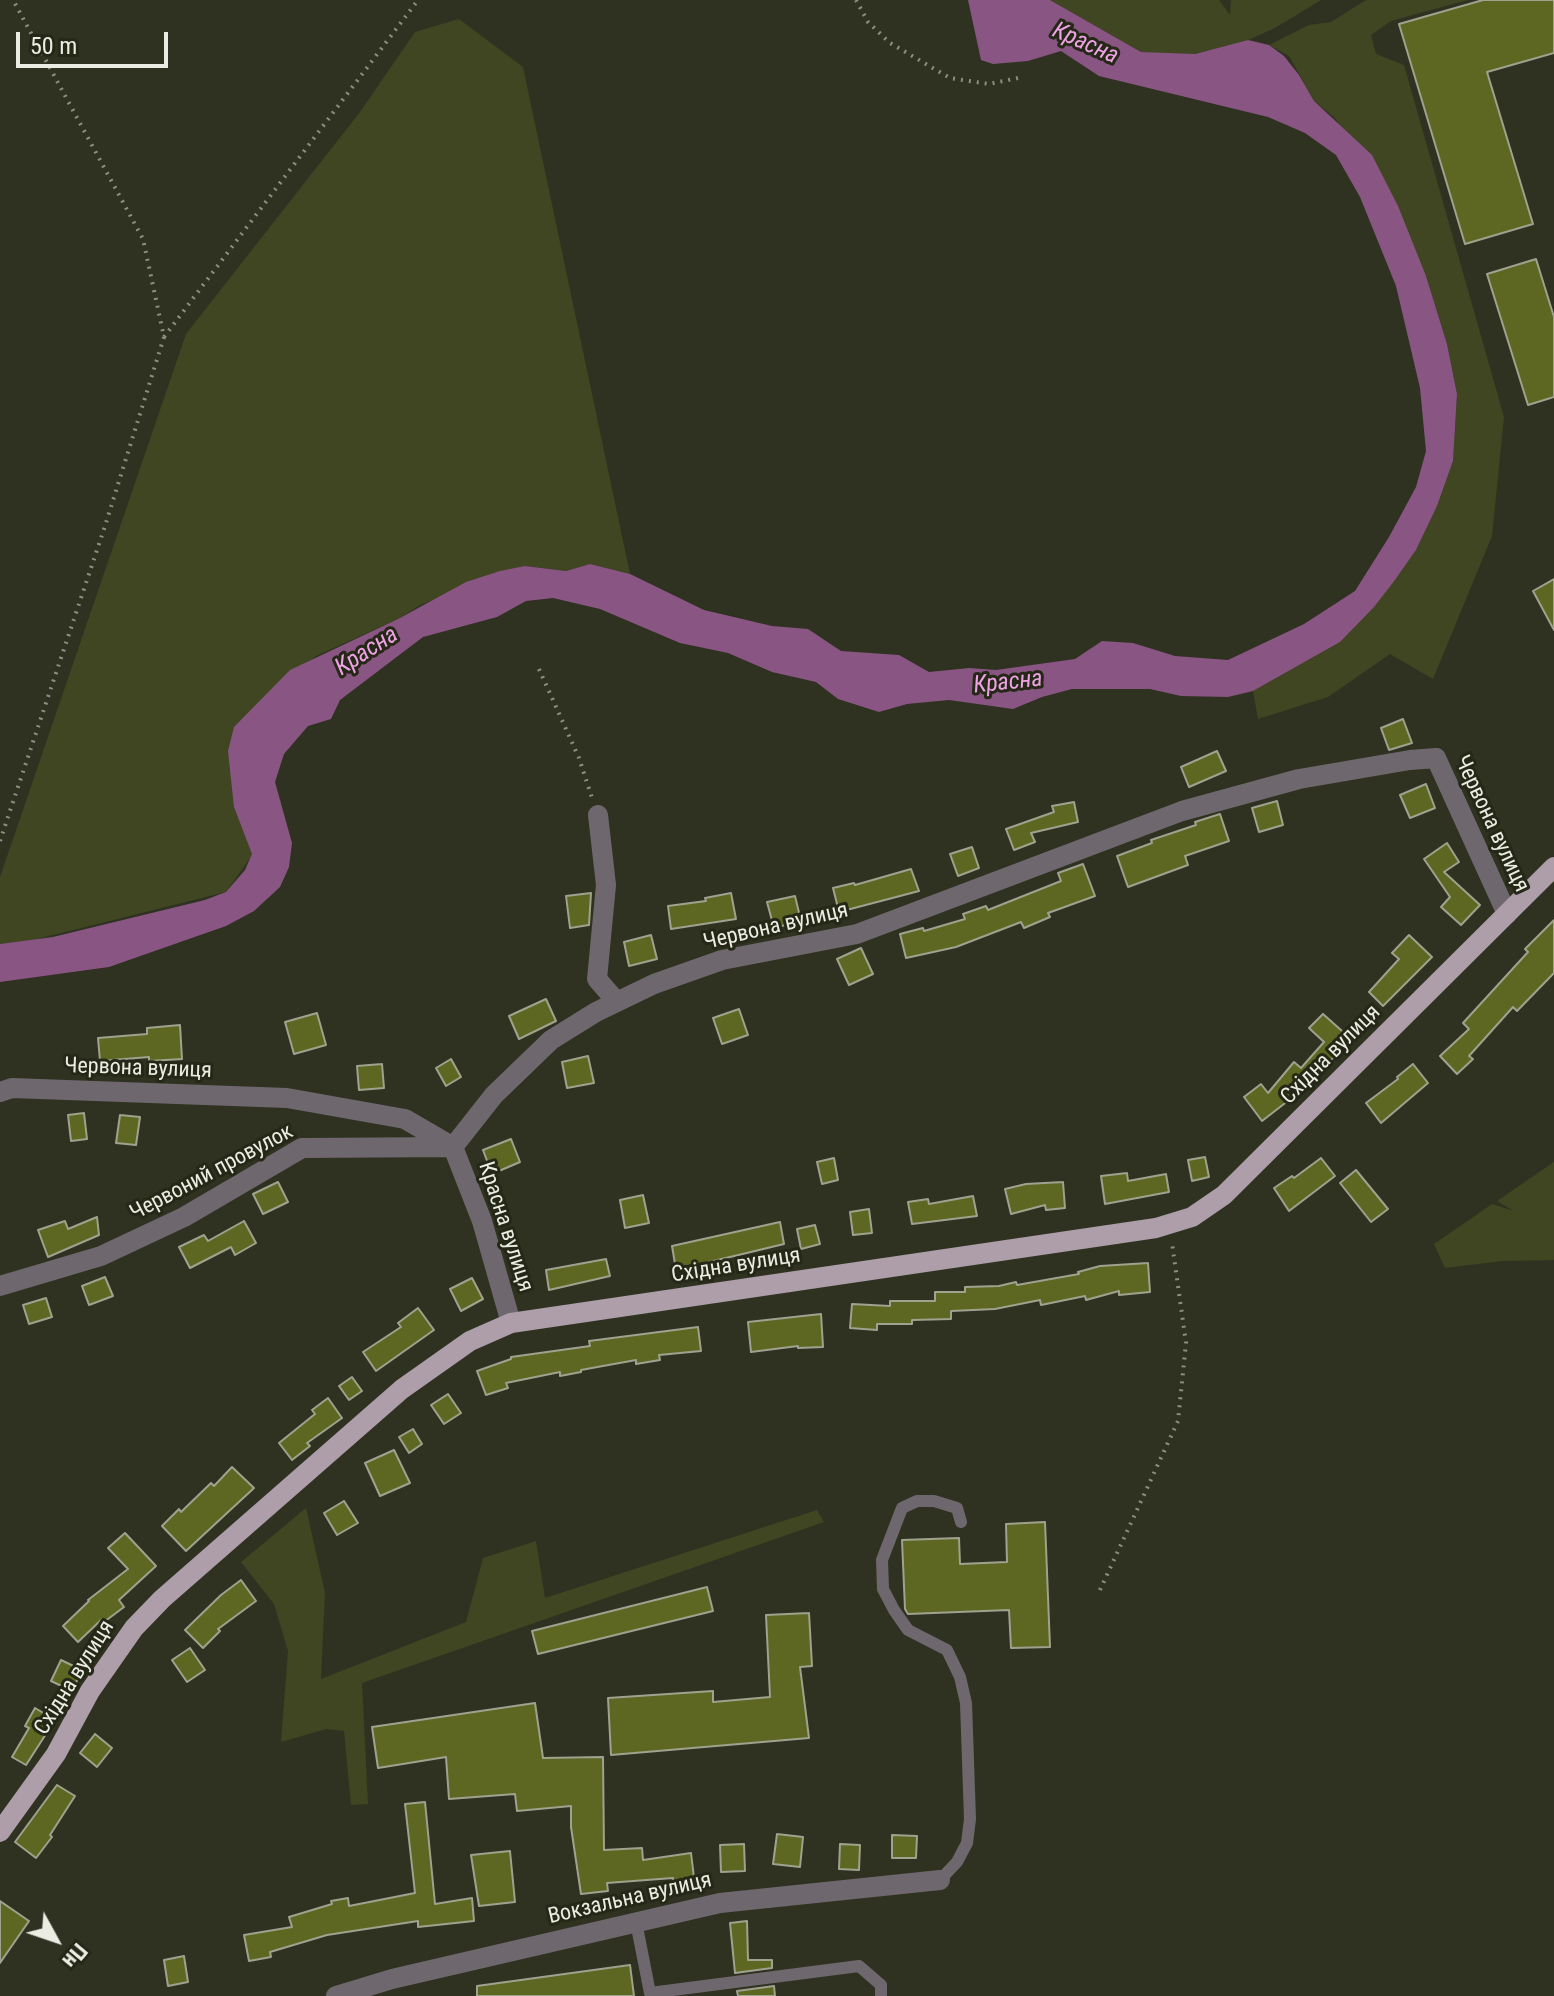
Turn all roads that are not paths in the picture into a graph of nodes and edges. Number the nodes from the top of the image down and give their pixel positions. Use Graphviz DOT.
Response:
graph roads {
  1 [pos="598,815"];
  2 [pos="1554,867"];
  3 [pos="1507,914"];
  4 [pos="617,1002"];
  5 [pos="0,1092"];
  6 [pos="453,1147"];
  7 [pos="0,1286"];
  8 [pos="511,1323"];
  9 [pos="961,1522"];
  10 [pos="0,1832"];
  11 [pos="940,1880"];
  12 [pos="636,1922"];
  13 [pos="649,1994"];
  14 [pos="336,1996"];
  15 [pos="881,1996"];
  1 -- 4 [label="street"];
  2 -- 3 [label="main road, Східна вулиця"];
  3 -- 4 [label="street, Червона вулиця"];
  3 -- 8 [label="main road, Східна вулиця"];
  4 -- 6 [label="street, Червона вулиця"];
  5 -- 6 [label="street, Червона вулиця"];
  6 -- 7 [label="street, Червоний провулок"];
  6 -- 8 [label="street, Красна вулиця"];
  8 -- 10 [label="main road, Східна вулиця"];
  9 -- 11 [label="lane"];
  11 -- 12 [label="street, Вокзальна вулиця"];
  12 -- 13 [label="lane"];
  12 -- 14 [label="street, Вокзальна вулиця"];
  13 -- 15 [label="lane"];
}
